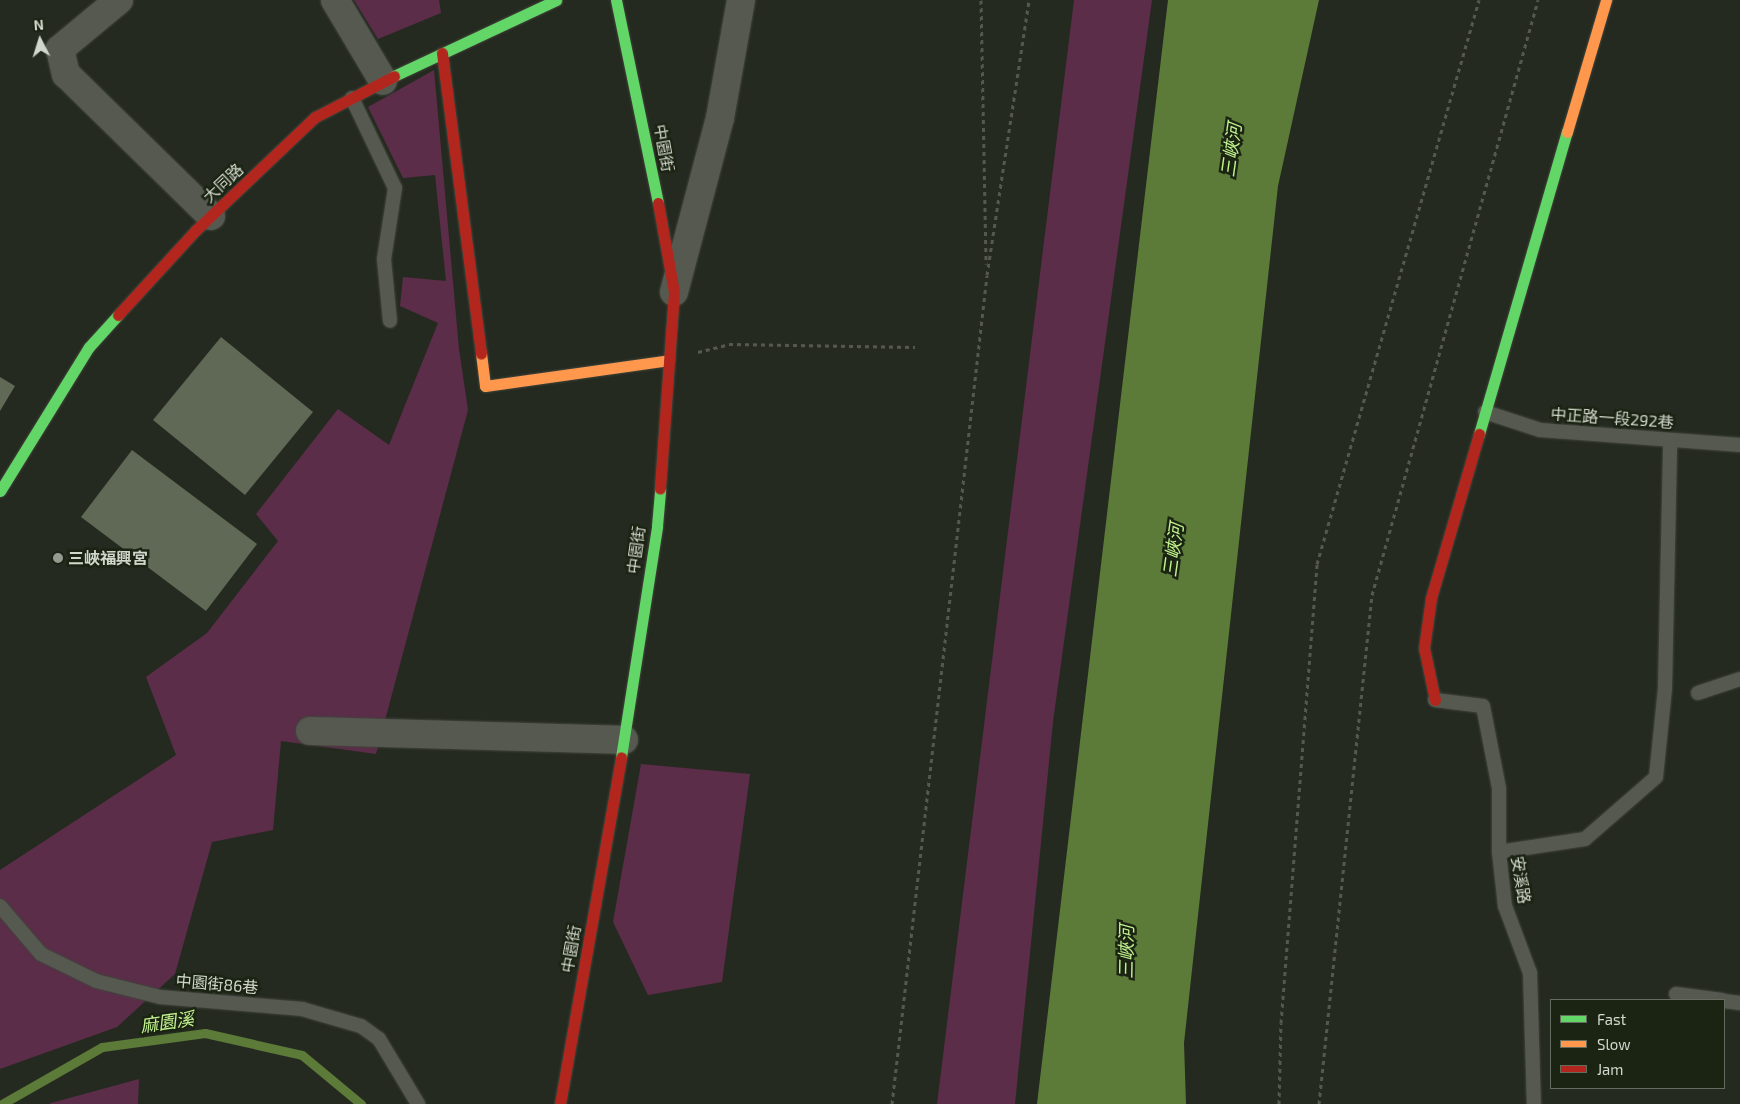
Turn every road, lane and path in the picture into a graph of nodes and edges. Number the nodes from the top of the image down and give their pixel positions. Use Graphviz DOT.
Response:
graph roads {
  1 [pos="119,0"];
  2 [pos="335,0"];
  3 [pos="556,0"];
  4 [pos="616,0"];
  5 [pos="741,0"];
  6 [pos="981,0"];
  7 [pos="1028,0"];
  8 [pos="1479,0"];
  9 [pos="1538,0"];
  10 [pos="1606,0"];
  11 [pos="442,53"];
  12 [pos="383,80"];
  13 [pos="352,98"];
  14 [pos="211,216"];
  15 [pos="987,275"];
  16 [pos="674,292"];
  17 [pos="390,321"];
  18 [pos="915,347"];
  19 [pos="669,360"];
  20 [pos="1485,412"];
  21 [pos="1670,440"];
  22 [pos="1740,446"];
  23 [pos="2,485"];
  24 [pos="1740,679"];
  25 [pos="1698,693"];
  26 [pos="1435,700"];
  27 [pos="310,730"];
  28 [pos="624,740"];
  29 [pos="1498,852"];
  30 [pos="0,906"];
  31 [pos="1676,994"];
  32 [pos="1715,999"];
  33 [pos="1725,1000"];
  34 [pos="1740,1003"];
  35 [pos="418,1104"];
  36 [pos="560,1104"];
  37 [pos="892,1104"];
  38 [pos="1279,1104"];
  39 [pos="1319,1104"];
  40 [pos="1534,1104"];
  1 -- 14 [label="street"];
  2 -- 12 [label="street"];
  3 -- 11 [label="street, 大同路"];
  4 -- 16 [label="street, 中園街"];
  5 -- 16 [label="street"];
  6 -- 15 [label="path"];
  7 -- 15 [label="path"];
  8 -- 38 [label="path"];
  9 -- 39 [label="path"];
  10 -- 20 [label="street"];
  11 -- 12 [label="street, 大同路"];
  11 -- 19 [label="street"];
  12 -- 13 [label="street, 大同路"];
  13 -- 14 [label="street, 大同路"];
  13 -- 17 [label="lane"];
  14 -- 23 [label="street, 大同路"];
  15 -- 37 [label="path"];
  16 -- 19 [label="street, 中園街"];
  18 -- 19 [label="path"];
  19 -- 28 [label="street, 中園街"];
  20 -- 21 [label="lane, 中正路一段292巷"];
  20 -- 26 [label="street"];
  21 -- 22 [label="lane, 中正路一段292巷"];
  21 -- 29 [label="lane"];
  24 -- 25 [label="lane"];
  26 -- 29 [label="lane, 安溪路"];
  27 -- 28 [label="street"];
  28 -- 36 [label="street, 中園街"];
  29 -- 40 [label="lane, 安溪路"];
  30 -- 35 [label="lane, 中園街86巷"];
  31 -- 32 [label="lane"];
  33 -- 34 [label="lane"];
}
